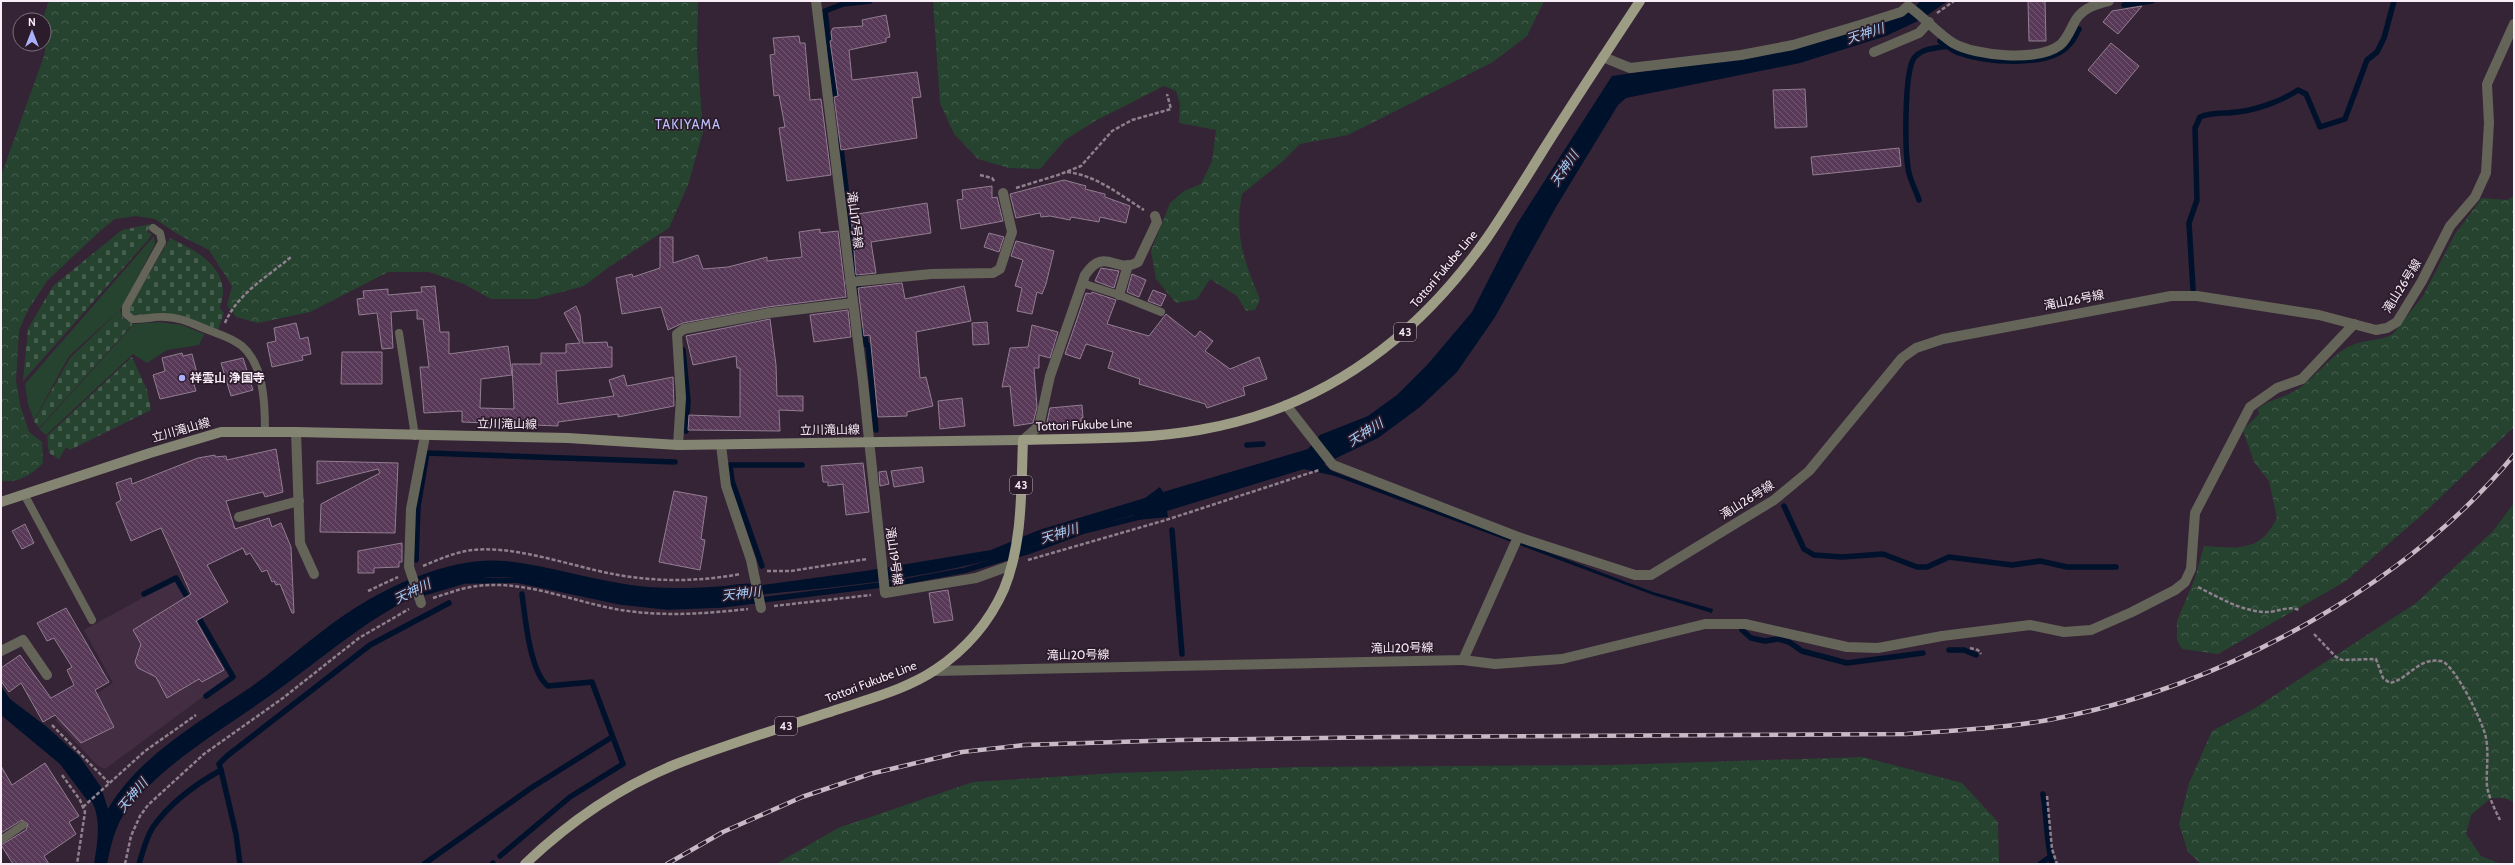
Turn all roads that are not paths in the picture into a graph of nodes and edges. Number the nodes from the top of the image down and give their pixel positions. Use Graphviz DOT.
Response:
graph roads {
  1 [pos="816,1"];
  2 [pos="1640,1"];
  3 [pos="2109,1"];
  4 [pos="1927,20"];
  5 [pos="2514,24"];
  6 [pos="1874,52"];
  7 [pos="1603,57"];
  8 [pos="1003,193"];
  9 [pos="1155,216"];
  10 [pos="153,228"];
  11 [pos="1128,265"];
  12 [pos="850,282"];
  13 [pos="1082,283"];
  14 [pos="1119,295"];
  15 [pos="853,303"];
  16 [pos="1161,312"];
  17 [pos="2354,324"];
  18 [pos="399,333"];
  19 [pos="1286,405"];
  20 [pos="265,431"];
  21 [pos="296,432"];
  22 [pos="420,436"];
  23 [pos="1023,440"];
  24 [pos="868,443"];
  25 [pos="678,445"];
  26 [pos="721,445"];
  27 [pos="24,494"];
  28 [pos="299,501"];
  29 [pos="1,502"];
  30 [pos="239,517"];
  31 [pos="1518,537"];
  32 [pos="1012,562"];
  33 [pos="314,574"];
  34 [pos="420,600"];
  35 [pos="761,608"];
  36 [pos="92,620"];
  37 [pos="1,651"];
  38 [pos="1463,660"];
  39 [pos="933,672"];
  40 [pos="47,674"];
  41 [pos="23,825"];
  42 [pos="1,840"];
  43 [pos="525,864"];
  1 -- 12 [label="street, 滝山17号線"];
  2 -- 7 [label="main road, Tottori Fukube Line / 43"];
  3 -- 4 [label="street"];
  4 -- 6 [label="street"];
  4 -- 7 [label="street"];
  5 -- 17 [label="street, 滝山26号線"];
  7 -- 19 [label="main road, Tottori Fukube Line / 43"];
  8 -- 12 [label="street"];
  9 -- 11 [label="street"];
  10 -- 20 [label="lane"];
  11 -- 13 [label="street"];
  11 -- 14 [label="street"];
  12 -- 15 [label="street, 滝山17号線"];
  13 -- 14 [label="lane"];
  13 -- 23 [label="street"];
  14 -- 16 [label="lane"];
  15 -- 24 [label="street, 滝山17号線"];
  15 -- 25 [label="street"];
  17 -- 31 [label="street, 滝山26号線"];
  17 -- 38 [label="street, 滝山20号線"];
  18 -- 22 [label="lane"];
  19 -- 23 [label="main road, Tottori Fukube Line / 43"];
  19 -- 31 [label="street"];
  20 -- 21 [label="street, 立川滝山線"];
  20 -- 27 [label="street, 立川滝山線"];
  21 -- 22 [label="street, 立川滝山線"];
  21 -- 28 [label="street"];
  22 -- 25 [label="street, 立川滝山線"];
  22 -- 34 [label="street"];
  23 -- 24 [label="street, 立川滝山線"];
  23 -- 32 [label="main road, Tottori Fukube Line / 43"];
  24 -- 26 [label="street, 立川滝山線"];
  24 -- 32 [label="street, 滝山19号線"];
  25 -- 26 [label="street, 立川滝山線"];
  26 -- 35 [label="street"];
  27 -- 29 [label="street, 立川滝山線"];
  27 -- 36 [label="lane"];
  28 -- 30 [label="street"];
  28 -- 33 [label="street"];
  31 -- 38 [label="street"];
  32 -- 39 [label="main road, Tottori Fukube Line / 43"];
  37 -- 40 [label="street"];
  38 -- 39 [label="street, 滝山20号線"];
  39 -- 43 [label="main road, Tottori Fukube Line / 43"];
  41 -- 42 [label="lane"];
}
